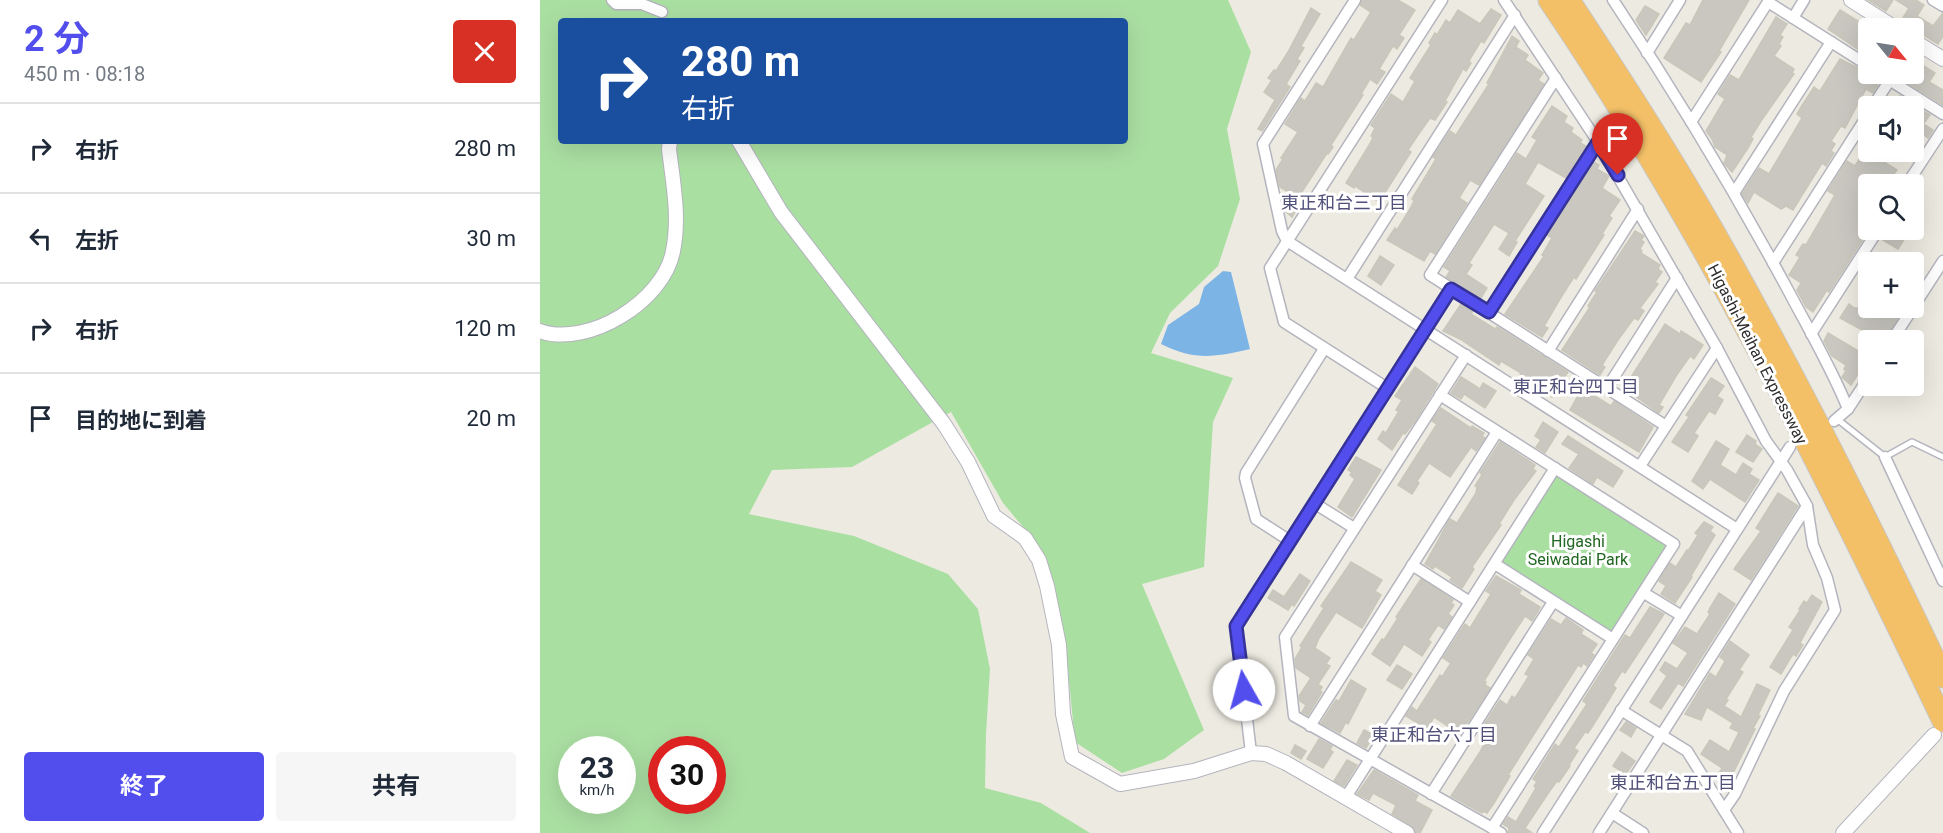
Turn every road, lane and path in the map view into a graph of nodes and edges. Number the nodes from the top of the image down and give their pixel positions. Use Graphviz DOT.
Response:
graph roads {
  1 [pos="612,0"];
  2 [pos="655,0"];
  3 [pos="1354,0"];
  4 [pos="1442,0"];
  5 [pos="1504,0"];
  6 [pos="1549,0"];
  7 [pos="1569,0"];
  8 [pos="1613,0"];
  9 [pos="1680,0"];
  10 [pos="1804,0"];
  11 [pos="1933,0"];
  12 [pos="1855,1"];
  13 [pos="1943,6"];
  14 [pos="1515,15"];
  15 [pos="664,16"];
  16 [pos="1793,18"];
  17 [pos="1880,18"];
  18 [pos="1831,42"];
  19 [pos="1924,47"];
  20 [pos="1647,53"];
  21 [pos="1858,59"];
  22 [pos="1943,59"];
  23 [pos="1556,78"];
  24 [pos="1896,84"];
  25 [pos="1943,114"];
  26 [pos="1690,122"];
  27 [pos="1943,129"];
  28 [pos="1858,130"];
  29 [pos="1598,142"];
  30 [pos="670,144"];
  31 [pos="741,144"];
  32 [pos="1914,174"];
  33 [pos="1734,193"];
  34 [pos="1638,209"];
  35 [pos="1872,240"];
  36 [pos="1287,241"];
  37 [pos="1943,261"];
  38 [pos="1773,263"];
  39 [pos="1677,278"];
  40 [pos="1347,279"];
  41 [pos="1451,289"];
  42 [pos="1924,291"];
  43 [pos="1489,312"];
  44 [pos="1425,329"];
  45 [pos="540,331"];
  46 [pos="1811,334"];
  47 [pos="1717,348"];
  48 [pos="1324,349"];
  49 [pos="1548,351"];
  50 [pos="1466,355"];
  51 [pos="1388,388"];
  52 [pos="1607,388"];
  53 [pos="1858,394"];
  54 [pos="1440,395"];
  55 [pos="1848,409"];
  56 [pos="1836,420"];
  57 [pos="1666,426"];
  58 [pos="1497,432"];
  59 [pos="1790,447"];
  60 [pos="1943,457"];
  61 [pos="1885,458"];
  62 [pos="1780,460"];
  63 [pos="1640,466"];
  64 [pos="1555,468"];
  65 [pos="1314,503"];
  66 [pos="1807,506"];
  67 [pos="1354,528"];
  68 [pos="1737,529"];
  69 [pos="1290,541"];
  70 [pos="1495,564"];
  71 [pos="1412,565"];
  72 [pos="1943,581"];
  73 [pos="1644,593"];
  74 [pos="1470,602"];
  75 [pos="1553,602"];
  76 [pos="1682,616"];
  77 [pos="1613,639"];
  78 [pos="1943,676"];
  79 [pos="1621,710"];
  80 [pos="1310,726"];
  81 [pos="1938,728"];
  82 [pos="1662,735"];
  83 [pos="1251,753"];
  84 [pos="1370,759"];
  85 [pos="1431,794"];
  86 [pos="1346,797"];
  87 [pos="1724,810"];
  88 [pos="1612,813"];
  89 [pos="1497,831"];
  90 [pos="1407,833"];
  91 [pos="1543,833"];
  92 [pos="1599,833"];
  93 [pos="1643,833"];
  94 [pos="1738,833"];
  95 [pos="1843,833"];
  1 -- 15 [label="street"];
  2 -- 15 [label="street"];
  3 -- 36 [label="street"];
  4 -- 36 [label="street"];
  5 -- 14 [label="street"];
  6 -- 81 [label="highway, Higashi-Meihan Expressway"];
  7 -- 78 [label="highway, Higashi-Meihan Expressway"];
  8 -- 20 [label="street"];
  9 -- 20 [label="street"];
  10 -- 16 [label="street"];
  11 -- 13 [label="street"];
  12 -- 17 [label="street"];
  14 -- 23 [label="street"];
  14 -- 40 [label="street"];
  16 -- 18 [label="street"];
  16 -- 26 [label="street"];
  18 -- 21 [label="street"];
  18 -- 33 [label="street"];
  19 -- 22 [label="street"];
  20 -- 26 [label="street"];
  23 -- 29 [label="street"];
  23 -- 41 [label="street"];
  24 -- 25 [label="street"];
  26 -- 33 [label="street"];
  27 -- 32 [label="street"];
  28 -- 38 [label="street"];
  29 -- 34 [label="street"];
  29 -- 43 [label="street"];
  30 -- 45 [label="street"];
  31 -- 83 [label="street"];
  33 -- 38 [label="street"];
  34 -- 39 [label="street"];
  34 -- 49 [label="street"];
  35 -- 46 [label="street"];
  36 -- 40 [label="street"];
  36 -- 48 [label="street"];
  37 -- 42 [label="street"];
  38 -- 46 [label="street"];
  39 -- 47 [label="street"];
  39 -- 52 [label="street"];
  40 -- 44 [label="street"];
  41 -- 43 [label="street"];
  41 -- 44 [label="street"];
  43 -- 49 [label="street"];
  44 -- 50 [label="street"];
  44 -- 51 [label="street"];
  46 -- 55 [label="street"];
  47 -- 57 [label="street"];
  47 -- 62 [label="street"];
  48 -- 51 [label="street"];
  48 -- 69 [label="street"];
  49 -- 52 [label="street"];
  50 -- 54 [label="street"];
  50 -- 63 [label="street"];
  51 -- 65 [label="street"];
  52 -- 57 [label="street"];
  53 -- 55 [label="street"];
  54 -- 58 [label="street"];
  54 -- 67 [label="street"];
  55 -- 56 [label="street"];
  56 -- 61 [label="lane"];
  57 -- 63 [label="street"];
  58 -- 64 [label="street"];
  58 -- 71 [label="street"];
  59 -- 62 [label="street"];
  60 -- 61 [label="lane"];
  61 -- 72 [label="street"];
  62 -- 66 [label="street"];
  62 -- 68 [label="street"];
  63 -- 68 [label="street"];
  64 -- 70 [label="street"];
  64 -- 73 [label="street"];
  65 -- 67 [label="street"];
  65 -- 69 [label="street"];
  66 -- 82 [label="street"];
  66 -- 87 [label="street"];
  67 -- 80 [label="street"];
  68 -- 76 [label="street"];
  69 -- 83 [label="street"];
  70 -- 74 [label="street"];
  70 -- 75 [label="street"];
  71 -- 74 [label="street"];
  71 -- 80 [label="street"];
  73 -- 76 [label="street"];
  73 -- 77 [label="street"];
  74 -- 84 [label="street"];
  75 -- 77 [label="street"];
  75 -- 85 [label="street"];
  76 -- 79 [label="street"];
  77 -- 89 [label="street"];
  79 -- 82 [label="street"];
  79 -- 91 [label="street"];
  80 -- 84 [label="street"];
  81 -- 95 [label="street"];
  82 -- 87 [label="street"];
  82 -- 88 [label="street"];
  83 -- 86 [label="street"];
  84 -- 85 [label="street"];
  84 -- 86 [label="street"];
  85 -- 89 [label="street"];
  86 -- 90 [label="street"];
  87 -- 94 [label="street"];
  88 -- 92 [label="street"];
  88 -- 93 [label="street"];
}
